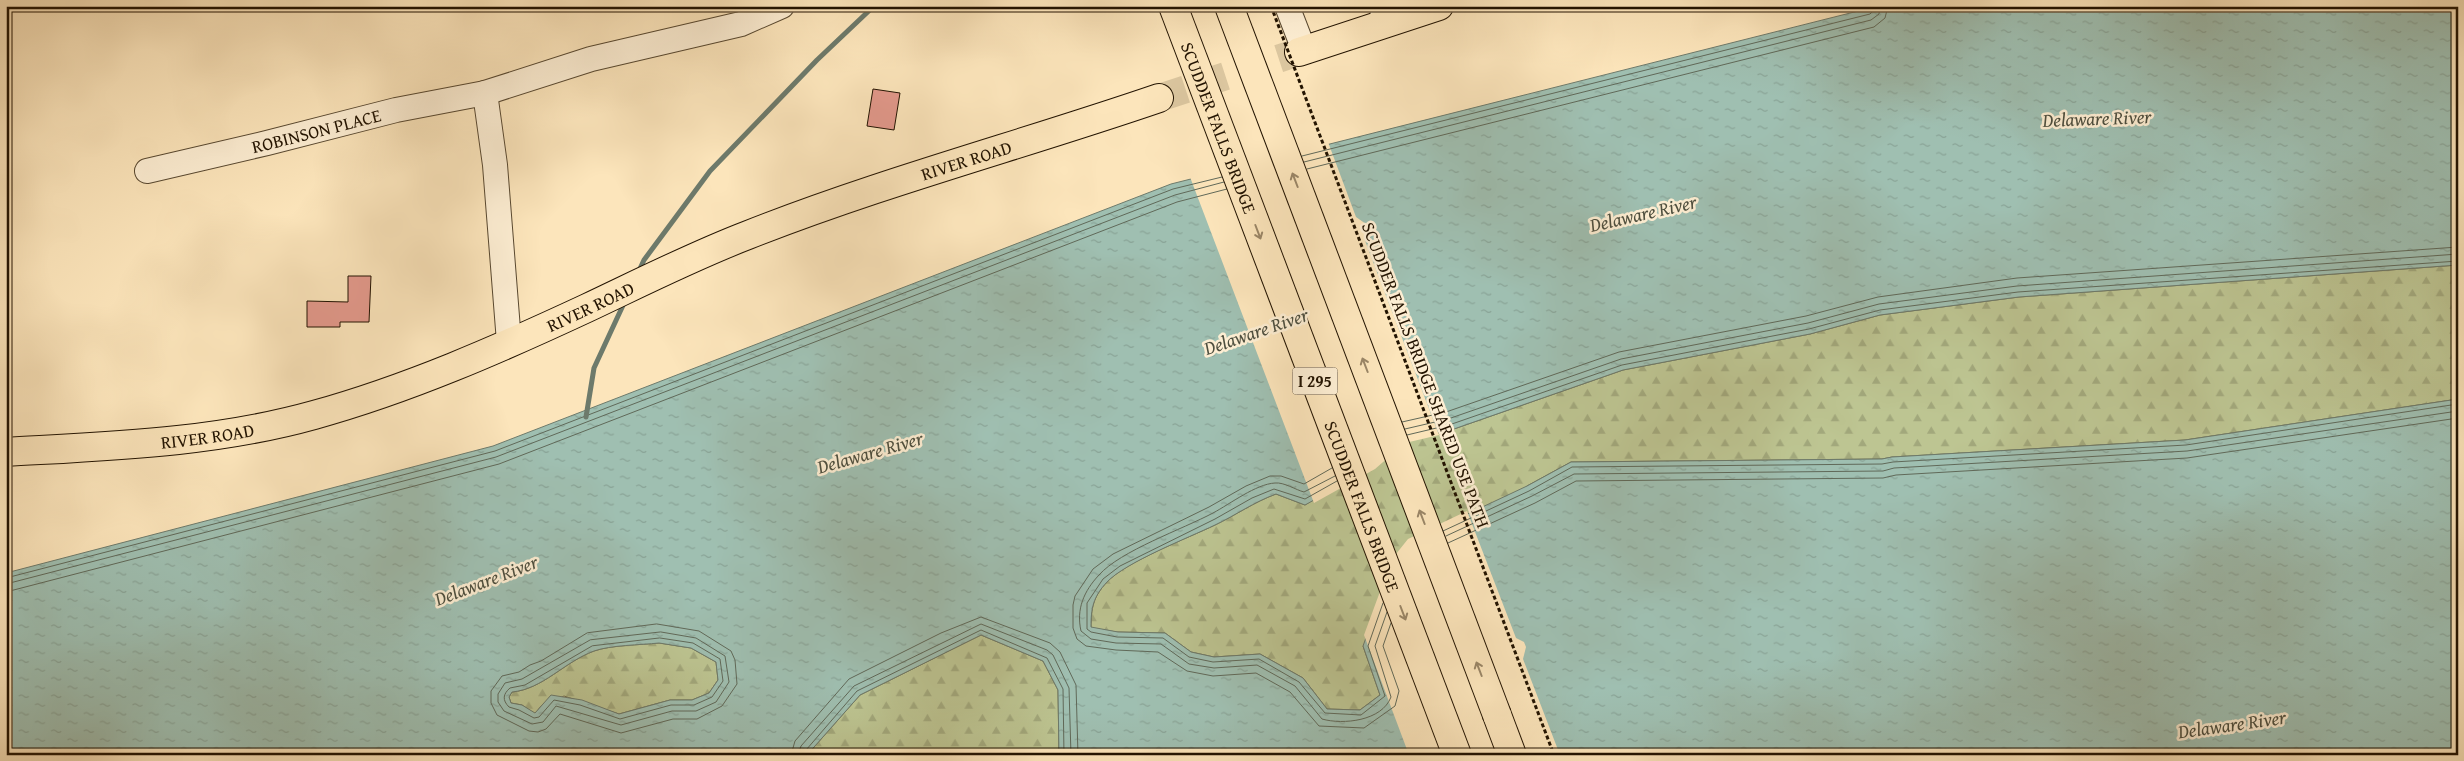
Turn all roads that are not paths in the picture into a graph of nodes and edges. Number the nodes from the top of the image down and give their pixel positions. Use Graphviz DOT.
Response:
graph roads {
  1 [pos="782,6"];
  2 [pos="1173,6"];
  3 [pos="1229,6"];
  4 [pos="1287,6"];
  5 [pos="1439,6"];
  6 [pos="1383,16"];
  7 [pos="1301,51"];
  8 [pos="485,92"];
  9 [pos="1159,98"];
  10 [pos="147,171"];
  11 [pos="509,342"];
  12 [pos="6,452"];
  13 [pos="1457,755"];
  14 [pos="1512,755"];
  1 -- 8 [label="street, ROBINSON PLACE"];
  2 -- 13 [label="main road, SCUDDER FALLS BRIDGE / I 295, one-way, bridge"];
  14 -- 3 [label="main road, one-way, bridge"];
  4 -- 7 [label="street"];
  5 -- 6 [label="main road"];
  6 -- 7 [label="main road"];
  8 -- 10 [label="street, ROBINSON PLACE"];
  8 -- 11 [label="street"];
  9 -- 11 [label="main road, RIVER ROAD"];
  11 -- 12 [label="main road, RIVER ROAD"];
}
